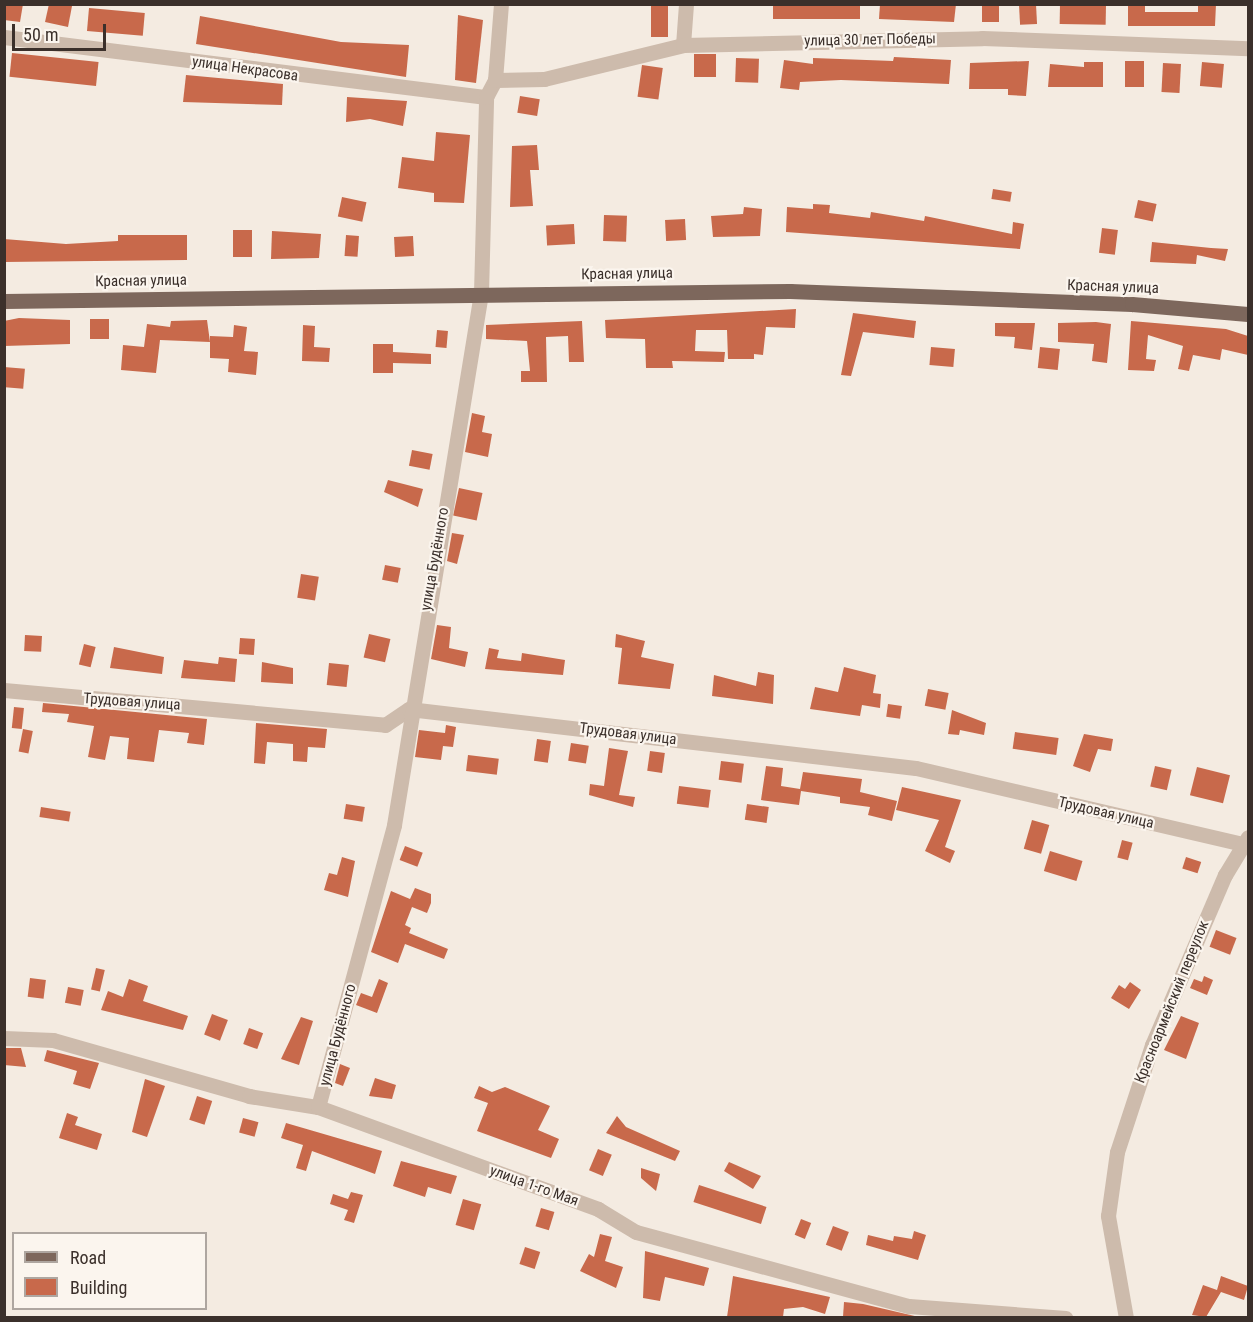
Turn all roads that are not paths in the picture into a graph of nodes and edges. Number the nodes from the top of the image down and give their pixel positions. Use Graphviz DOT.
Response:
graph roads {
  1 [pos="501,4"];
  2 [pos="686,4"];
  3 [pos="4,37"];
  4 [pos="683,45"];
  5 [pos="1248,48"];
  6 [pos="495,80"];
  7 [pos="486,97"];
  8 [pos="480,293"];
  9 [pos="4,301"];
  10 [pos="1248,314"];
  11 [pos="4,690"];
  12 [pos="409,709"];
  13 [pos="1247,841"];
  14 [pos="4,1038"];
  15 [pos="318,1107"];
  16 [pos="1066,1317"];
  17 [pos="1126,1317"];
  1 -- 6 [label="street, улица Будённого"];
  2 -- 4 [label="street"];
  3 -- 7 [label="street, улица Некрасова"];
  4 -- 5 [label="street, улица 30 лет Победы"];
  4 -- 6 [label="street, улица 30 лет Победы"];
  6 -- 7 [label="street, улица Будённого"];
  7 -- 8 [label="street, улица Будённого"];
  8 -- 9 [label="main road, Красная улица"];
  8 -- 10 [label="main road, Красная улица"];
  8 -- 12 [label="street, улица Будённого"];
  11 -- 12 [label="street, Трудовая улица"];
  12 -- 13 [label="street, Трудовая улица"];
  12 -- 15 [label="street, улица Будённого"];
  13 -- 17 [label="street, Красноармейский переулок"];
  14 -- 15 [label="street, улица 1-го Мая"];
  15 -- 16 [label="street, улица 1-го Мая"];
}
